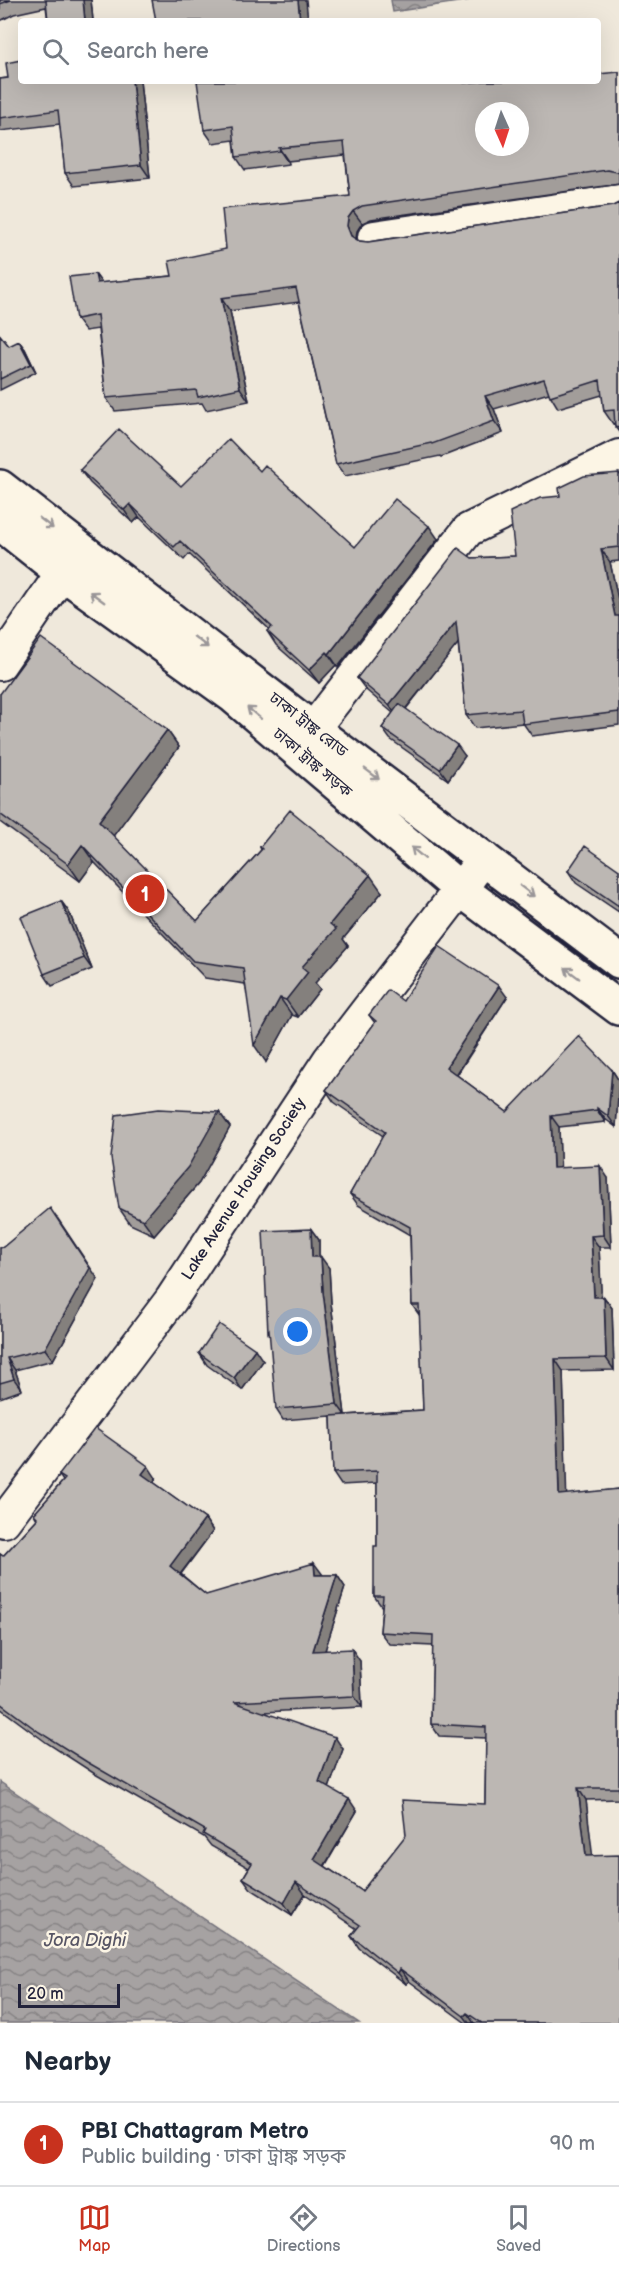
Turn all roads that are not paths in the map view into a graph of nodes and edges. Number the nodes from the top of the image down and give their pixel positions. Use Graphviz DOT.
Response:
graph roads {
  1 [pos="619,201"];
  2 [pos="374,237"];
  3 [pos="619,456"];
  4 [pos="0,487"];
  5 [pos="0,523"];
  6 [pos="71,560"];
  7 [pos="0,664"];
  8 [pos="313,729"];
  9 [pos="484,858"];
  10 [pos="460,889"];
  11 [pos="619,961"];
  12 [pos="619,1008"];
  13 [pos="4,1521"];
  1 -- 2 [label="street"];
  3 -- 8 [label="street"];
  4 -- 6 [label="main road, ঢাকা ট্রাঙ্ক রোড, one-way"];
  5 -- 6 [label="main road, ঢাকা ট্রাঙ্ক সড়ক"];
  6 -- 7 [label="street"];
  6 -- 8 [label="main road, ঢাকা ট্রাঙ্ক রোড, one-way"];
  10 -- 6 [label="main road, ঢাকা ট্রাঙ্ক সড়ক, one-way"];
  8 -- 9 [label="main road, ঢাকা ট্রাঙ্ক রোড, one-way"];
  9 -- 10 [label="street, Lake Avenue Housing Society"];
  9 -- 11 [label="main road, ঢাকা ট্রাঙ্ক রোড, one-way"];
  12 -- 10 [label="main road, ঢাকা ট্রাঙ্ক সড়ক, one-way"];
  10 -- 13 [label="street, Lake Avenue Housing Society"];
}
